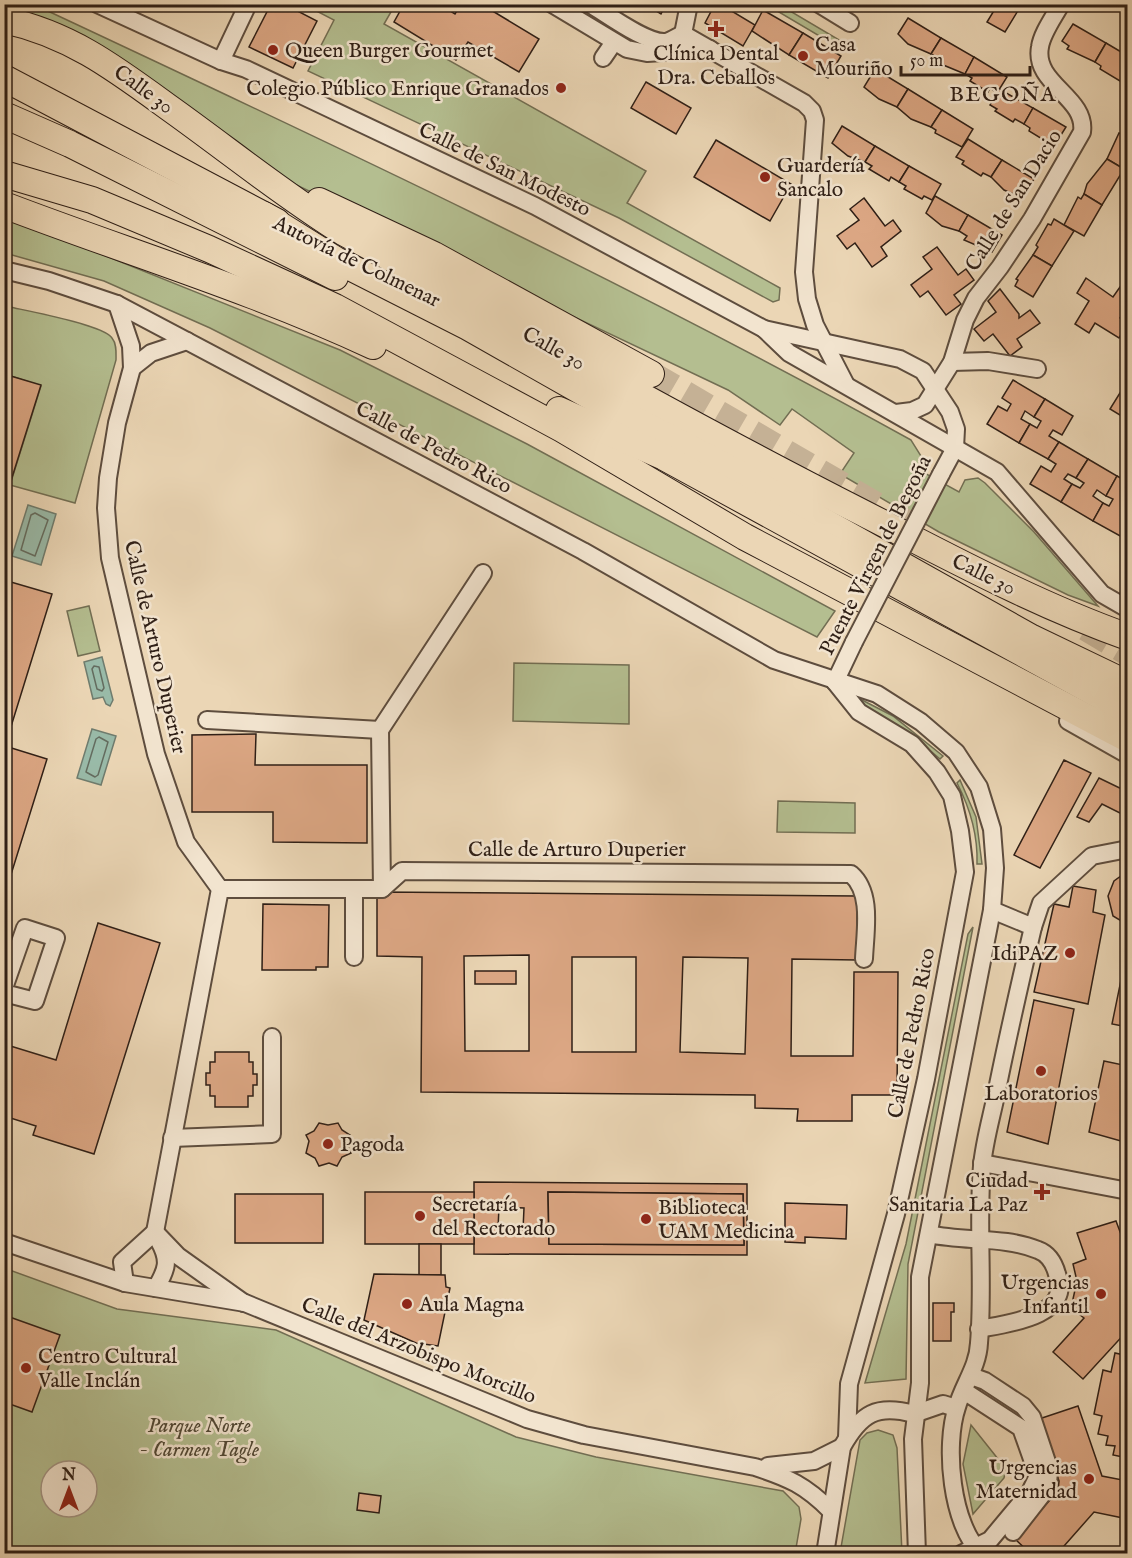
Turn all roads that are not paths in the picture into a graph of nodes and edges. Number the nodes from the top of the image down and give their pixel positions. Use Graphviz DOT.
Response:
graph roads {
  1 [pos="97,4"];
  2 [pos="233,4"];
  3 [pos="248,4"];
  4 [pos="552,4"];
  5 [pos="590,4"];
  6 [pos="689,4"];
  7 [pos="819,4"];
  8 [pos="1061,4"];
  9 [pos="4,20"];
  10 [pos="850,23"];
  11 [pos="683,34"];
  12 [pos="614,42"];
  13 [pos="710,49"];
  14 [pos="603,58"];
  15 [pos="217,59"];
  16 [pos="4,78"];
  17 [pos="4,115"];
  18 [pos="4,159"];
  19 [pos="239,159"];
  20 [pos="4,174"];
  21 [pos="4,205"];
  22 [pos="264,215"];
  23 [pos="4,270"];
  24 [pos="117,304"];
  25 [pos="764,329"];
  26 [pos="822,340"];
  27 [pos="187,341"];
  28 [pos="952,362"];
  29 [pos="132,368"];
  30 [pos="1037,369"];
  31 [pos="651,374"];
  32 [pos="846,384"];
  33 [pos="935,387"];
  34 [pos="896,413"];
  35 [pos="714,436"];
  36 [pos="955,448"];
  37 [pos="664,457"];
  38 [pos="977,461"];
  39 [pos="941,474"];
  40 [pos="651,480"];
  41 [pos="483,573"];
  42 [pos="1128,609"];
  43 [pos="1128,637"];
  44 [pos="987,667"];
  45 [pos="835,682"];
  46 [pos="1128,684"];
  47 [pos="1128,711"];
  48 [pos="207,720"];
  49 [pos="380,730"];
  50 [pos="1128,739"];
  51 [pos="1128,755"];
  52 [pos="1128,849"];
  53 [pos="220,889"];
  54 [pos="354,889"];
  55 [pos="382,889"];
  56 [pos="992,910"];
  57 [pos="1033,927"];
  58 [pos="354,957"];
  59 [pos="864,959"];
  60 [pos="4,988"];
  61 [pos="4,993"];
  62 [pos="272,1037"];
  63 [pos="172,1138"];
  64 [pos="982,1163"];
  65 [pos="1128,1191"];
  66 [pos="155,1232"];
  67 [pos="929,1234"];
  68 [pos="978,1241"];
  69 [pos="4,1242"];
  70 [pos="125,1283"];
  71 [pos="156,1288"];
  72 [pos="245,1303"];
  73 [pos="979,1329"];
  74 [pos="967,1383"];
  75 [pos="956,1408"];
  76 [pos="915,1414"];
  77 [pos="844,1443"];
  78 [pos="755,1467"];
  79 [pos="831,1510"];
  80 [pos="1013,1532"];
  81 [pos="973,1552"];
  82 [pos="825,1554"];
  83 [pos="917,1554"];
  1 -- 15 [label="street, Calle de San Modesto"];
  2 -- 15 [label="street"];
  3 -- 15 [label="street"];
  4 -- 12 [label="street"];
  5 -- 11 [label="street"];
  6 -- 11 [label="street"];
  7 -- 10 [label="street"];
  8 -- 28 [label="street, Calle de San Dacio"];
  9 -- 19 [label="highway, Calle 30"];
  11 -- 13 [label="street"];
  12 -- 13 [label="street"];
  12 -- 14 [label="street"];
  13 -- 26 [label="street"];
  15 -- 25 [label="street, Calle de San Modesto"];
  16 -- 22 [label="highway, Autovía de Colmenar"];
  17 -- 37 [label="highway, Autovía de Colmenar"];
  18 -- 37 [label="highway"];
  19 -- 31 [label="highway"];
  19 -- 35 [label="highway, Calle 30"];
  20 -- 40 [label="highway"];
  21 -- 40 [label="highway"];
  22 -- 35 [label="highway, Autovía de Colmenar"];
  22 -- 46 [label="highway"];
  23 -- 24 [label="street, Calle de Pedro Rico"];
  24 -- 27 [label="street, Calle de Pedro Rico"];
  24 -- 29 [label="street, Calle de Arturo Duperier"];
  25 -- 26 [label="street, Calle de San Modesto"];
  25 -- 32 [label="street, Calle de San Modesto"];
  26 -- 32 [label="street"];
  26 -- 33 [label="street, Calle de San Modesto"];
  27 -- 29 [label="street"];
  27 -- 45 [label="street, Calle de Pedro Rico"];
  28 -- 30 [label="street"];
  28 -- 33 [label="street, Calle de San Dacio"];
  29 -- 53 [label="street, Calle de Arturo Duperier"];
  32 -- 34 [label="street, Calle de San Modesto"];
  33 -- 34 [label="street, Calle de San Dacio"];
  33 -- 36 [label="street, Calle de San Modesto"];
  34 -- 36 [label="street, Calle de San Modesto"];
  35 -- 43 [label="highway, Calle 30"];
  36 -- 38 [label="street, Calle de San Modesto"];
  36 -- 39 [label="street, Puente Virgen de Begoña"];
  37 -- 47 [label="highway"];
  38 -- 39 [label="street"];
  38 -- 42 [label="street, Calle de San Modesto"];
  39 -- 45 [label="street, Puente Virgen de Begoña, bridge"];
  40 -- 44 [label="highway"];
  41 -- 49 [label="street"];
  44 -- 50 [label="highway"];
  44 -- 51 [label="street"];
  45 -- 56 [label="street, Calle de Pedro Rico"];
  45 -- 77 [label="street, Calle de Pedro Rico"];
  48 -- 49 [label="street"];
  49 -- 55 [label="street"];
  52 -- 57 [label="street"];
  53 -- 54 [label="street"];
  53 -- 63 [label="street"];
  54 -- 55 [label="street"];
  54 -- 58 [label="street"];
  55 -- 59 [label="street, Calle de Arturo Duperier"];
  56 -- 57 [label="street"];
  56 -- 67 [label="street, Calle de Pedro Rico"];
  57 -- 64 [label="street"];
  60 -- 61 [label="street"];
  62 -- 63 [label="street"];
  63 -- 66 [label="street"];
  64 -- 65 [label="street"];
  64 -- 68 [label="street"];
  66 -- 70 [label="street"];
  66 -- 71 [label="street"];
  66 -- 72 [label="street, Calle del Arzobispo Morcillo"];
  67 -- 68 [label="street"];
  67 -- 76 [label="street, Calle de Pedro Rico"];
  68 -- 73 [label="street"];
  68 -- 73 [label="street"];
  69 -- 70 [label="street, Calle del Arzobispo Morcillo"];
  70 -- 71 [label="street, Calle del Arzobispo Morcillo"];
  71 -- 72 [label="street, Calle del Arzobispo Morcillo"];
  72 -- 78 [label="street, Calle del Arzobispo Morcillo"];
  73 -- 74 [label="street"];
  74 -- 75 [label="street"];
  74 -- 80 [label="street"];
  74 -- 81 [label="street"];
  75 -- 76 [label="street"];
  75 -- 81 [label="street"];
  76 -- 77 [label="street"];
  76 -- 83 [label="street, Calle de Pedro Rico"];
  77 -- 78 [label="street, Calle del Arzobispo Morcillo"];
  77 -- 79 [label="street, Calle de Pedro Rico"];
  78 -- 79 [label="street, Calle del Arzobispo Morcillo"];
  79 -- 82 [label="street, Calle de Pedro Rico"];
}
